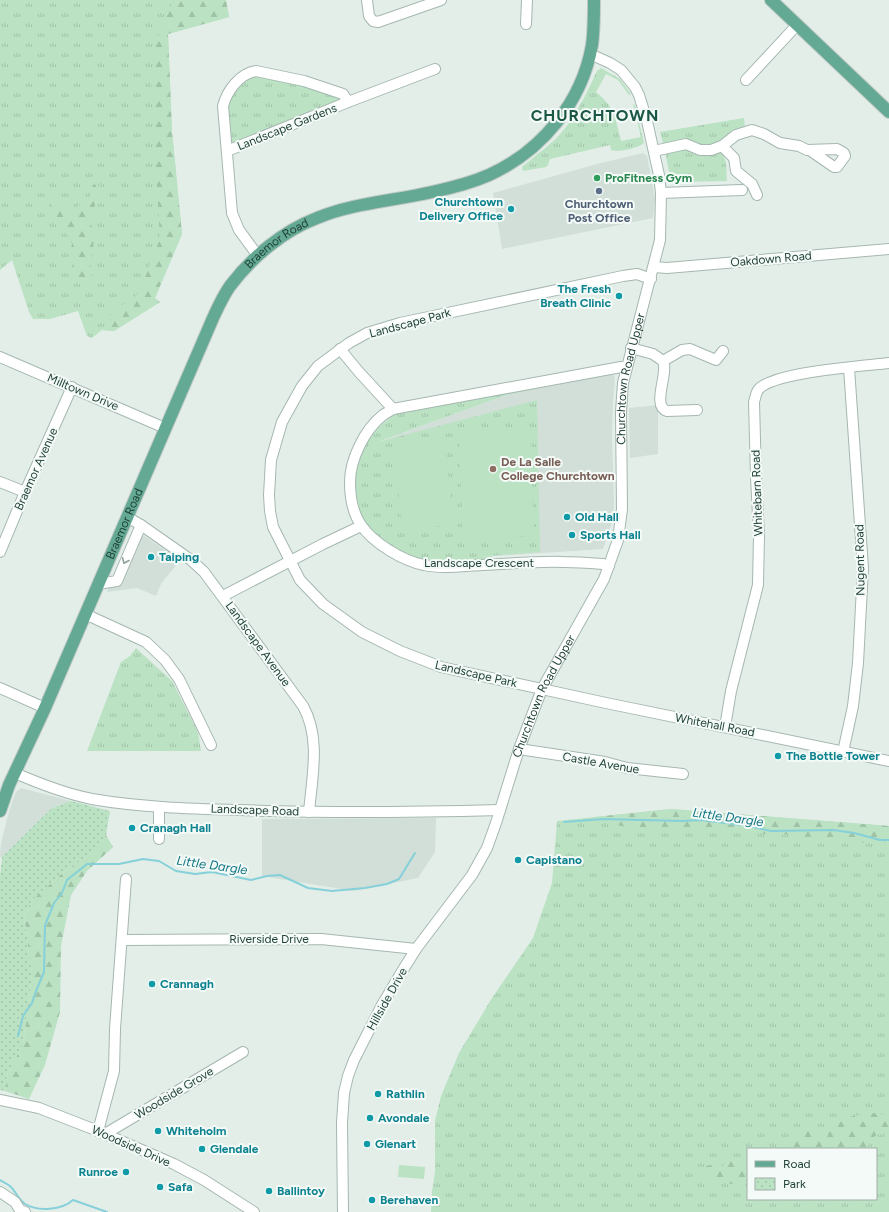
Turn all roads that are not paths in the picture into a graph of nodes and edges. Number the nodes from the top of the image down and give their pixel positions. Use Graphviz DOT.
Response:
graph roads {
  1 [pos="367,0"];
  2 [pos="441,0"];
  3 [pos="527,0"];
  4 [pos="594,0"];
  5 [pos="771,0"];
  6 [pos="526,24"];
  7 [pos="797,25"];
  8 [pos="590,54"];
  9 [pos="435,69"];
  10 [pos="746,80"];
  11 [pos="348,102"];
  12 [pos="889,112"];
  13 [pos="722,146"];
  14 [pos="226,151"];
  15 [pos="654,151"];
  16 [pos="812,151"];
  17 [pos="742,190"];
  18 [pos="661,193"];
  19 [pos="757,195"];
  20 [pos="889,249"];
  21 [pos="258,256"];
  22 [pos="654,266"];
  23 [pos="650,279"];
  24 [pos="631,348"];
  25 [pos="340,349"];
  26 [pos="723,351"];
  27 [pos="0,357"];
  28 [pos="663,361"];
  29 [pos="889,363"];
  30 [pos="627,367"];
  31 [pos="849,368"];
  32 [pos="72,387"];
  33 [pos="690,407"];
  34 [pos="393,409"];
  35 [pos="165,428"];
  36 [pos="0,482"];
  37 [pos="25,492"];
  38 [pos="127,517"];
  39 [pos="141,525"];
  40 [pos="361,526"];
  41 [pos="0,552"];
  42 [pos="290,562"];
  43 [pos="609,566"];
  44 [pos="98,584"];
  45 [pos="222,596"];
  46 [pos="85,614"];
  47 [pos="0,688"];
  48 [pos="542,689"];
  49 [pos="44,708"];
  50 [pos="725,727"];
  51 [pos="211,745"];
  52 [pos="519,749"];
  53 [pos="843,752"];
  54 [pos="889,761"];
  55 [pos="14,773"];
  56 [pos="683,774"];
  57 [pos="159,807"];
  58 [pos="500,810"];
  59 [pos="0,811"];
  60 [pos="309,812"];
  61 [pos="159,839"];
  62 [pos="126,879"];
  63 [pos="122,940"];
  64 [pos="416,949"];
  65 [pos="243,1052"];
  66 [pos="0,1100"];
  67 [pos="102,1132"];
  68 [pos="0,1192"];
  69 [pos="22,1211"];
  70 [pos="254,1212"];
  71 [pos="342,1212"];
  1 -- 2 [label="street"];
  3 -- 6 [label="street"];
  4 -- 8 [label="main road"];
  5 -- 7 [label="main road"];
  7 -- 10 [label="street"];
  7 -- 12 [label="main road"];
  8 -- 15 [label="street, Churchtown Road Upper"];
  8 -- 21 [label="main road, Braemor Road"];
  9 -- 11 [label="street, Landscape Gardens"];
  11 -- 14 [label="street, Landscape Gardens"];
  11 -- 14 [label="street, Landscape Gardens"];
  13 -- 15 [label="street"];
  13 -- 16 [label="street"];
  13 -- 19 [label="street"];
  14 -- 21 [label="street, Landscape Gardens"];
  15 -- 18 [label="street, Churchtown Road Upper"];
  17 -- 18 [label="street"];
  18 -- 22 [label="street, Churchtown Road Upper"];
  20 -- 22 [label="street, Oakdown Road"];
  21 -- 35 [label="main road, Braemor Road"];
  22 -- 23 [label="street, Churchtown Road Upper"];
  23 -- 24 [label="street, Churchtown Road Upper"];
  23 -- 25 [label="street, Landscape Park"];
  24 -- 28 [label="street"];
  24 -- 30 [label="street, Churchtown Road Upper"];
  25 -- 34 [label="street"];
  25 -- 42 [label="street, Landscape Park"];
  26 -- 28 [label="street"];
  27 -- 32 [label="street, Milltown Drive"];
  28 -- 33 [label="street"];
  29 -- 31 [label="street, Whitebarn Road"];
  30 -- 34 [label="street, Landscape Crescent"];
  30 -- 43 [label="street, Churchtown Road Upper"];
  31 -- 50 [label="street, Whitebarn Road"];
  31 -- 53 [label="street, Nugent Road"];
  32 -- 35 [label="street, Milltown Drive"];
  32 -- 37 [label="street, Braemor Avenue"];
  34 -- 40 [label="street, Landscape Crescent"];
  35 -- 38 [label="main road, Braemor Road"];
  36 -- 37 [label="street"];
  37 -- 41 [label="street, Braemor Avenue"];
  38 -- 39 [label="street, Landscape Avenue"];
  38 -- 44 [label="main road, Braemor Road"];
  39 -- 44 [label="street, Braemor Road, one-way"];
  39 -- 45 [label="street, Landscape Avenue"];
  40 -- 42 [label="street"];
  40 -- 43 [label="street, Landscape Crescent"];
  42 -- 45 [label="street"];
  42 -- 48 [label="street, Landscape Park"];
  43 -- 48 [label="street, Churchtown Road Upper"];
  44 -- 46 [label="main road, Braemor Road"];
  45 -- 60 [label="street, Landscape Avenue"];
  46 -- 49 [label="main road, Braemor Road"];
  46 -- 51 [label="street"];
  47 -- 49 [label="street"];
  48 -- 50 [label="street, Whitehall Road"];
  48 -- 52 [label="street, Churchtown Road Upper"];
  49 -- 55 [label="main road, Braemor Road"];
  50 -- 53 [label="street, Whitehall Road"];
  52 -- 56 [label="street, Castle Avenue"];
  52 -- 58 [label="street, Churchtown Road Upper"];
  53 -- 54 [label="street, Whitehall Road"];
  55 -- 57 [label="street, Landscape Road"];
  55 -- 59 [label="main road, Braemor Road"];
  57 -- 60 [label="street, Landscape Road"];
  57 -- 61 [label="street"];
  58 -- 60 [label="street, Landscape Road"];
  58 -- 64 [label="street, Hillside Drive"];
  62 -- 63 [label="street"];
  63 -- 64 [label="street, Riverside Drive"];
  63 -- 67 [label="street"];
  64 -- 71 [label="street, Hillside Drive"];
  65 -- 67 [label="street, Woodside Grove"];
  66 -- 67 [label="street, Woodside Drive"];
  67 -- 70 [label="street, Woodside Drive"];
  68 -- 69 [label="street"];
}
